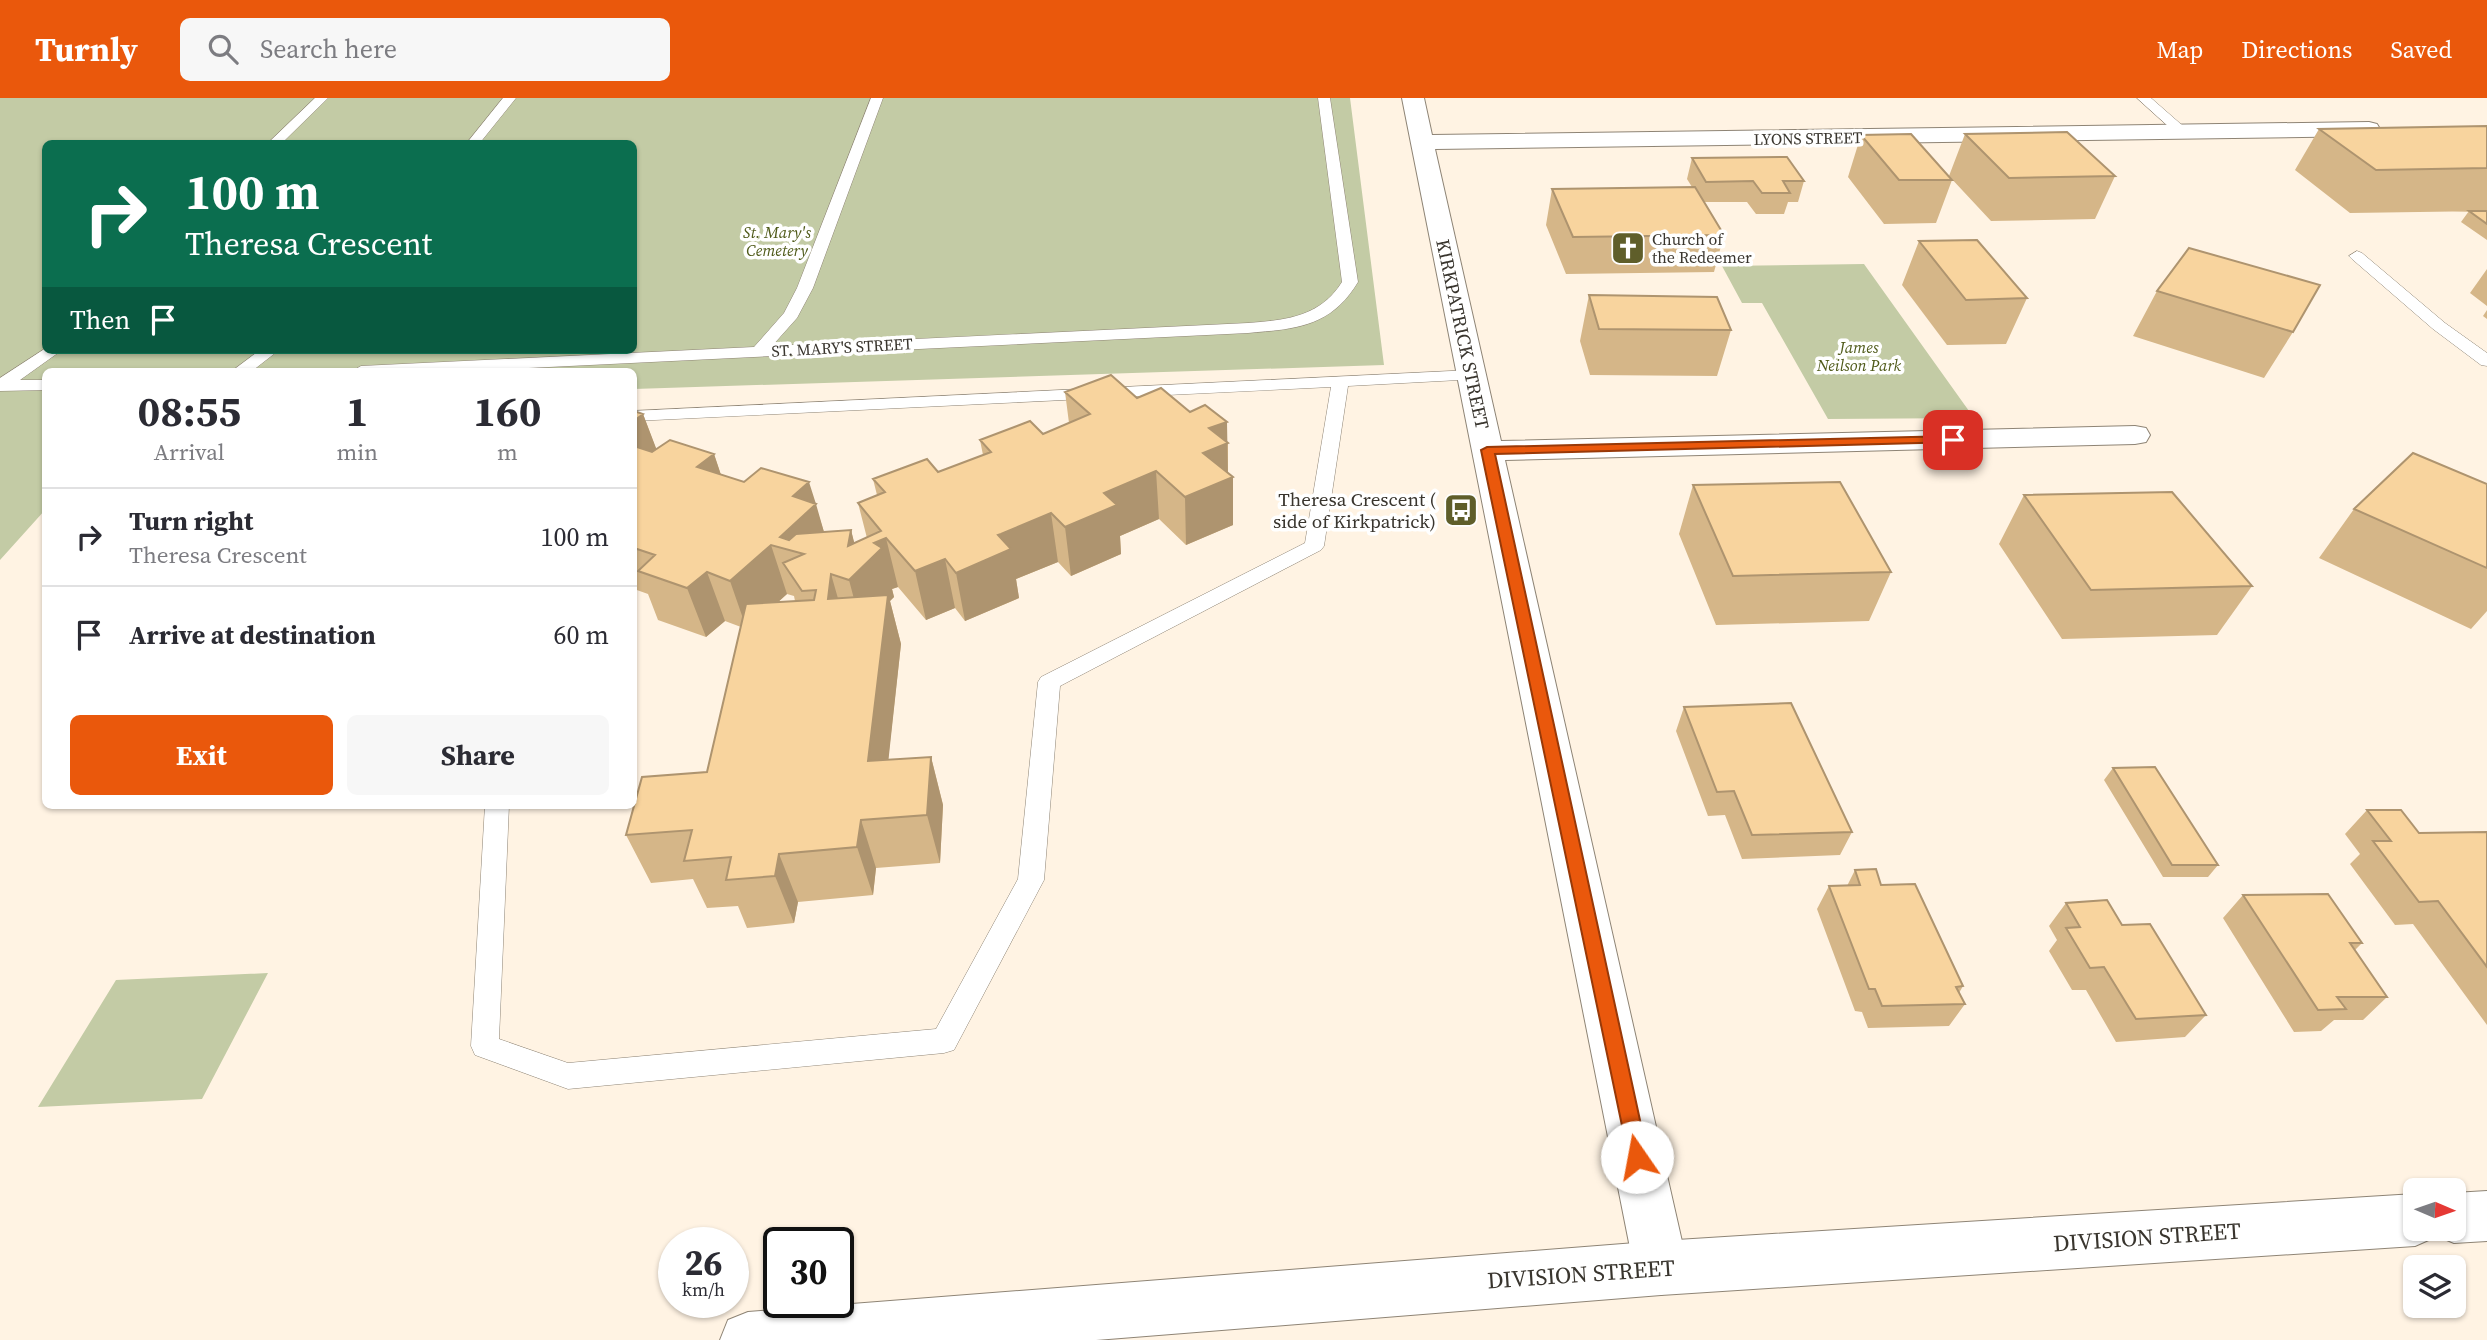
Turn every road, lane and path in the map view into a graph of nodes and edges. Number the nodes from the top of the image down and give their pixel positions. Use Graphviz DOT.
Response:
graph roads {
  1 [pos="321,98"];
  2 [pos="510,98"];
  3 [pos="877,98"];
  4 [pos="1324,98"];
  5 [pos="1413,98"];
  6 [pos="2143,98"];
  7 [pos="2388,129"];
  8 [pos="2184,133"];
  9 [pos="277,140"];
  10 [pos="475,140"];
  11 [pos="1424,142"];
  12 [pos="2357,256"];
  13 [pos="760,351"];
  14 [pos="48,354"];
  15 [pos="265,354"];
  16 [pos="2487,361"];
  17 [pos="246,368"];
  18 [pos="421,368"];
  19 [pos="1472,375"];
  20 [pos="1340,382"];
  21 [pos="42,385"];
  22 [pos="0,386"];
  23 [pos="637,416"];
  24 [pos="2135,435"];
  25 [pos="1487,450"];
  26 [pos="497,809"];
  27 [pos="2487,1216"];
  28 [pos="2466,1217"];
  29 [pos="2403,1221"];
  30 [pos="1661,1268"];
  31 [pos="748,1340"];
  1 -- 9 [label="lane"];
  2 -- 10 [label="lane"];
  3 -- 13 [label="lane"];
  4 -- 13 [label="lane, ST. MARY'S STREET"];
  5 -- 11 [label="street, KIRKPATRICK STREET"];
  6 -- 8 [label="lane"];
  7 -- 8 [label="street, LYONS STREET"];
  8 -- 11 [label="street, LYONS STREET"];
  11 -- 19 [label="street, KIRKPATRICK STREET"];
  12 -- 16 [label="lane"];
  13 -- 18 [label="lane, ST. MARY'S STREET"];
  14 -- 22 [label="lane"];
  15 -- 17 [label="lane"];
  19 -- 20 [label="lane"];
  19 -- 25 [label="street, KIRKPATRICK STREET"];
  20 -- 23 [label="lane"];
  20 -- 26 [label="lane"];
  21 -- 22 [label="lane"];
  24 -- 25 [label="street"];
  25 -- 30 [label="street, KIRKPATRICK STREET"];
  27 -- 28 [label="street"];
  29 -- 30 [label="street, DIVISION STREET"];
  30 -- 31 [label="street, DIVISION STREET"];
}
